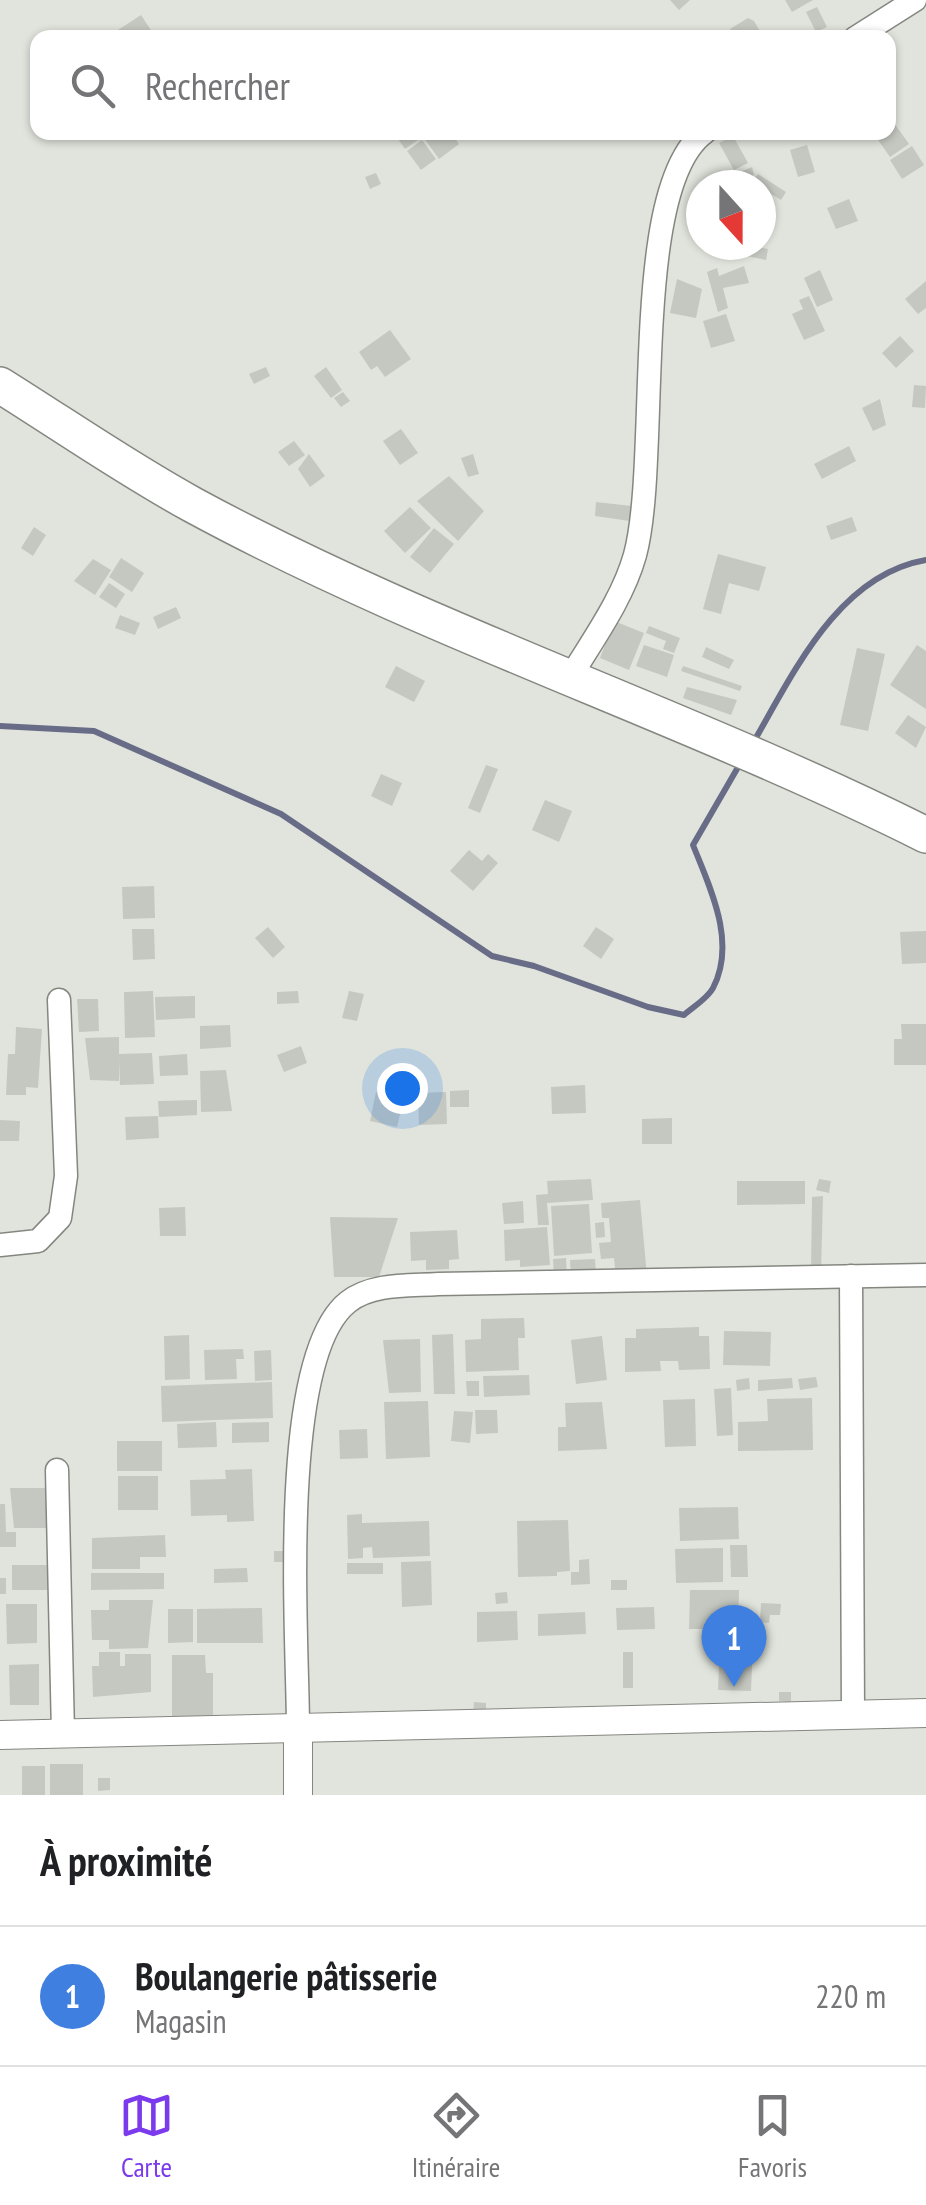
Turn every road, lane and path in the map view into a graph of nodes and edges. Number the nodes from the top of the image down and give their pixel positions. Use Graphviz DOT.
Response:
graph roads {
  1 [pos="915,0"];
  2 [pos="868,30"];
  3 [pos="699,140"];
  4 [pos="0,385"];
  5 [pos="571,676"];
  6 [pos="926,834"];
  7 [pos="59,1000"];
  8 [pos="0,1245"];
  9 [pos="926,1275"];
  10 [pos="851,1276"];
  11 [pos="57,1470"];
  12 [pos="926,1713"];
  13 [pos="853,1714"];
  14 [pos="298,1730"];
  15 [pos="62,1734"];
  16 [pos="0,1735"];
  17 [pos="298,1795"];
  1 -- 2 [label="street"];
  3 -- 5 [label="street"];
  4 -- 5 [label="main road"];
  5 -- 6 [label="main road"];
  7 -- 8 [label="street"];
  9 -- 10 [label="street"];
  10 -- 13 [label="street"];
  10 -- 14 [label="street"];
  11 -- 15 [label="street"];
  12 -- 13 [label="street"];
  13 -- 14 [label="street"];
  14 -- 15 [label="street"];
  14 -- 17 [label="street"];
  15 -- 16 [label="street"];
}
